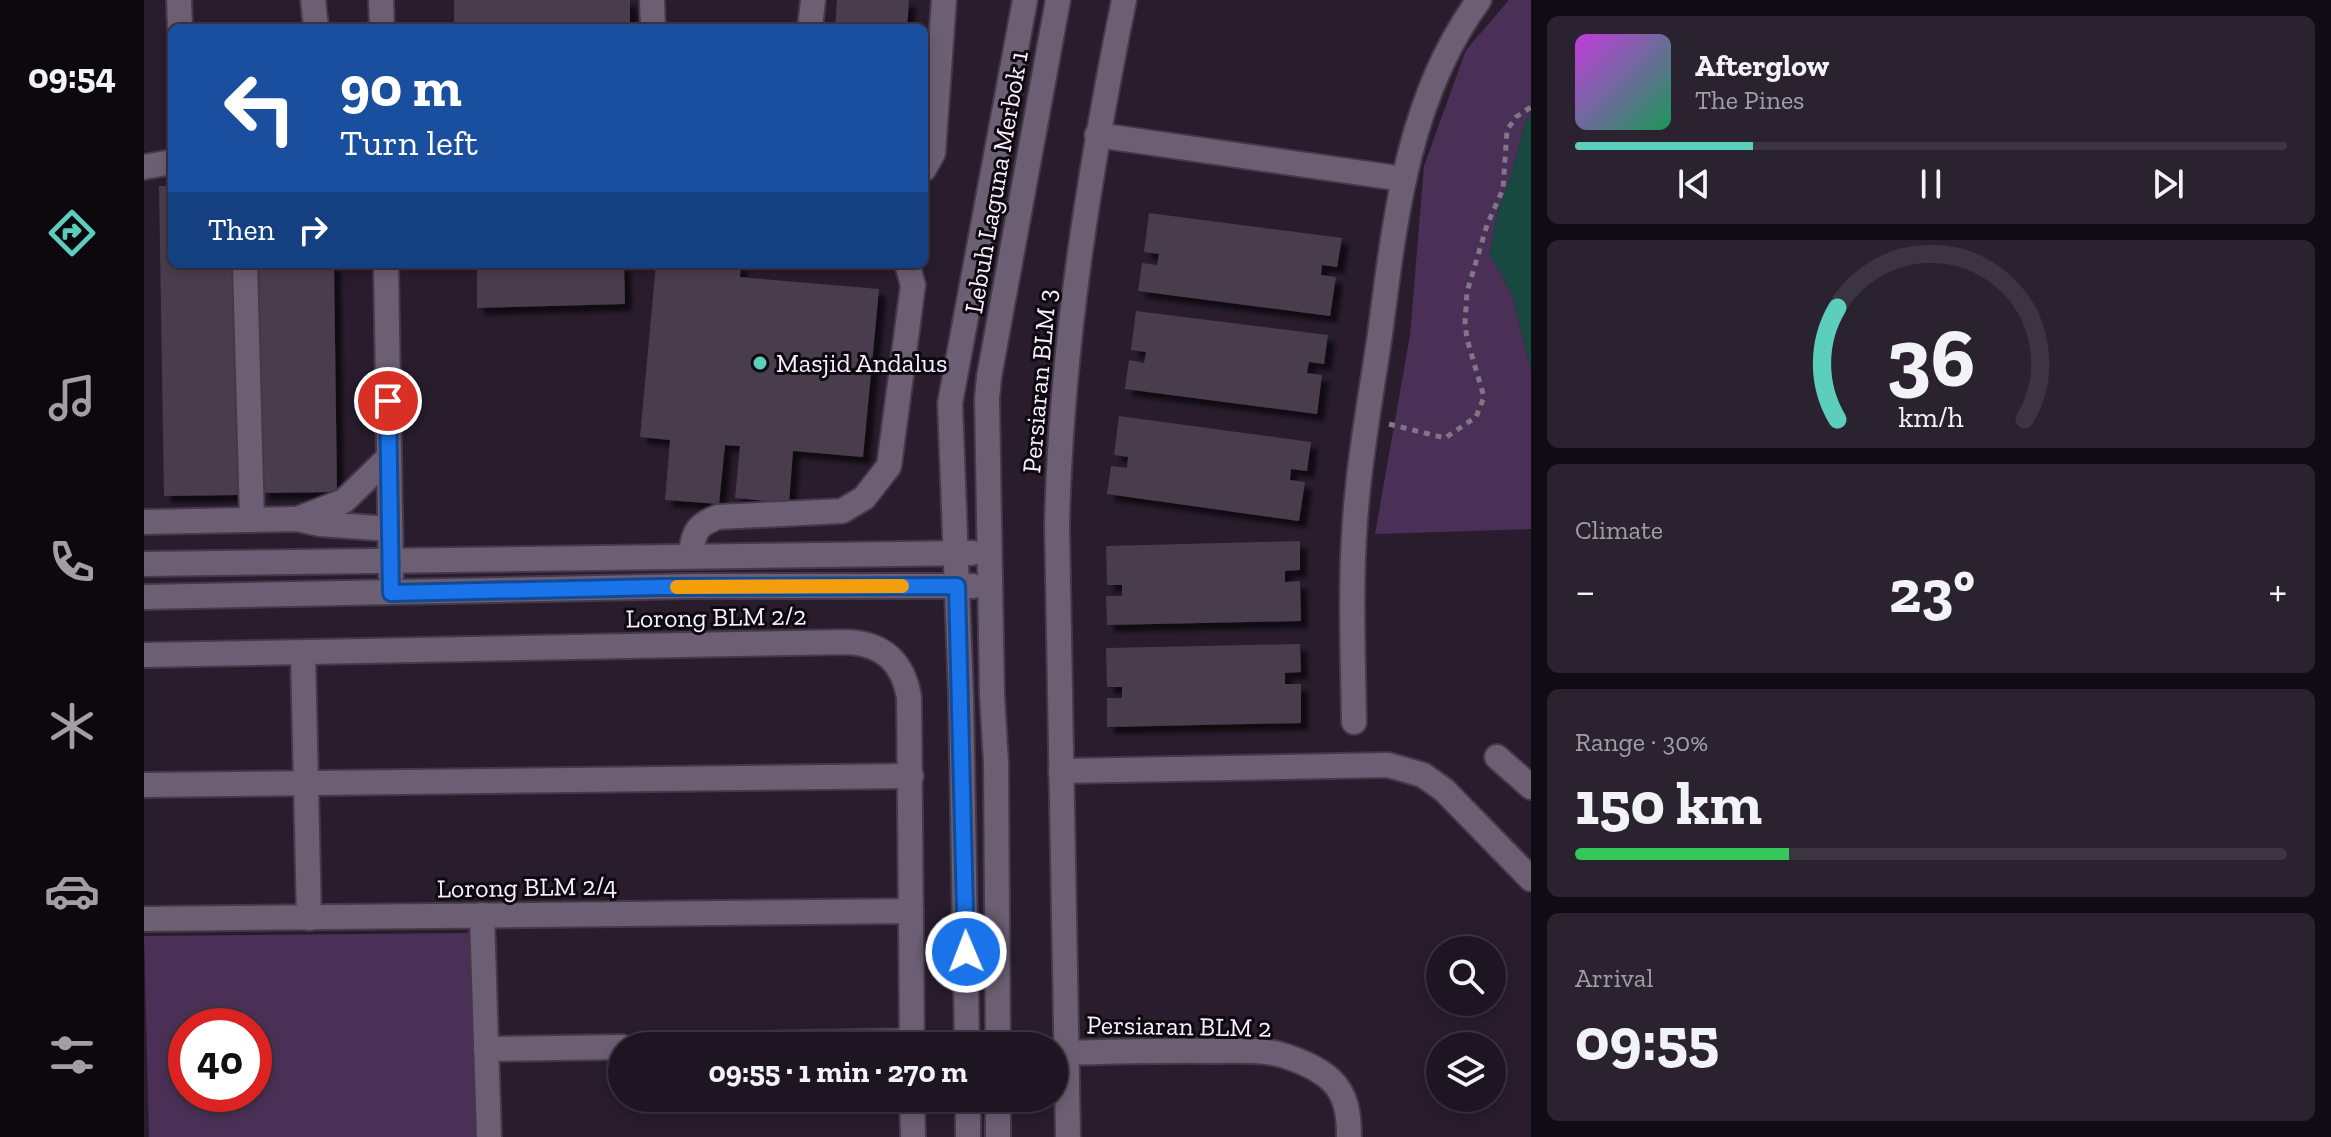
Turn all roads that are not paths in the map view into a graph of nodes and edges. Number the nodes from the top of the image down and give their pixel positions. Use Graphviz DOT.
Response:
graph roads {
  1 [pos="179,0"];
  2 [pos="313,0"];
  3 [pos="381,0"];
  4 [pos="652,0"];
  5 [pos="813,0"];
  6 [pos="944,0"];
  7 [pos="1025,0"];
  8 [pos="1058,0"];
  9 [pos="1124,0"];
  10 [pos="1479,0"];
  11 [pos="180,24"];
  12 [pos="316,24"];
  13 [pos="382,24"];
  14 [pos="653,24"];
  15 [pos="810,24"];
  16 [pos="1097,135"];
  17 [pos="928,162"];
  18 [pos="168,163"];
  19 [pos="144,167"];
  20 [pos="1404,179"];
  21 [pos="245,268"];
  22 [pos="386,268"];
  23 [pos="908,268"];
  24 [pos="389,457"];
  25 [pos="297,519"];
  26 [pos="252,520"];
  27 [pos="144,522"];
  28 [pos="390,529"];
  29 [pos="956,553"];
  30 [pos="991,553"];
  31 [pos="690,556"];
  32 [pos="391,561"];
  33 [pos="144,564"];
  34 [pos="957,586"];
  35 [pos="992,586"];
  36 [pos="391,593"];
  37 [pos="144,597"];
  38 [pos="303,654"];
  39 [pos="144,655"];
  40 [pos="1354,722"];
  41 [pos="1497,757"];
  42 [pos="1061,771"];
  43 [pos="911,776"];
  44 [pos="144,785"];
  45 [pos="308,785"];
  46 [pos="1531,787"];
  47 [pos="1531,879"];
  48 [pos="911,911"];
  49 [pos="482,915"];
  50 [pos="309,918"];
  51 [pos="144,919"];
  52 [pos="912,1032"];
  53 [pos="967,1032"];
  54 [pos="998,1032"];
  55 [pos="1060,1032"];
  56 [pos="608,1047"];
  57 [pos="486,1049"];
  58 [pos="1068,1053"];
  59 [pos="912,1112"];
  60 [pos="968,1112"];
  61 [pos="998,1112"];
  62 [pos="1066,1112"];
  63 [pos="489,1137"];
  64 [pos="913,1137"];
  65 [pos="968,1137"];
  66 [pos="998,1137"];
  67 [pos="1068,1137"];
  68 [pos="1349,1137"];
  1 -- 11 [label="street"];
  2 -- 12 [label="street"];
  3 -- 13 [label="street"];
  4 -- 14 [label="street"];
  5 -- 15 [label="street"];
  6 -- 17 [label="street"];
  7 -- 29 [label="street, Lebuh Laguna Merbok 1"];
  8 -- 30 [label="street, Lebuh Laguna Merbok 1"];
  9 -- 16 [label="street, Persiaran BLM 3"];
  10 -- 20 [label="street"];
  16 -- 20 [label="street"];
  16 -- 42 [label="street, Persiaran BLM 3"];
  18 -- 19 [label="street"];
  20 -- 40 [label="street"];
  21 -- 26 [label="street"];
  22 -- 24 [label="street"];
  23 -- 31 [label="street"];
  24 -- 25 [label="street"];
  24 -- 28 [label="street"];
  25 -- 26 [label="street"];
  25 -- 28 [label="street"];
  26 -- 27 [label="street"];
  28 -- 32 [label="street"];
  29 -- 30 [label="street"];
  29 -- 31 [label="street"];
  29 -- 34 [label="street, Lebuh Laguna Merbok 1"];
  30 -- 35 [label="street, Lebuh Laguna Merbok 1"];
  31 -- 32 [label="street"];
  32 -- 33 [label="street"];
  32 -- 36 [label="street"];
  34 -- 35 [label="street"];
  34 -- 36 [label="street"];
  34 -- 53 [label="street, Lebuh Laguna Merbok 1"];
  35 -- 54 [label="street, Lebuh Laguna Merbok 1"];
  36 -- 37 [label="street"];
  38 -- 39 [label="street, Lorong BLM 2/2"];
  38 -- 43 [label="street, Lorong BLM 2/2"];
  38 -- 45 [label="street"];
  41 -- 46 [label="street"];
  42 -- 47 [label="street"];
  42 -- 55 [label="street, Persiaran BLM 3"];
  43 -- 45 [label="street"];
  43 -- 48 [label="street, Lorong BLM 2/2"];
  44 -- 45 [label="street"];
  45 -- 50 [label="street"];
  48 -- 49 [label="street, Lorong BLM 2/4"];
  48 -- 52 [label="street, Lorong BLM 2/2"];
  49 -- 50 [label="street, Lorong BLM 2/4"];
  49 -- 57 [label="street"];
  50 -- 51 [label="street, Lorong BLM 2/4"];
  56 -- 57 [label="street"];
  57 -- 63 [label="street"];
  58 -- 68 [label="street, Persiaran BLM 2"];
  59 -- 64 [label="street"];
  60 -- 65 [label="street"];
  61 -- 66 [label="street"];
  62 -- 67 [label="street, Persiaran BLM 3"];
}
